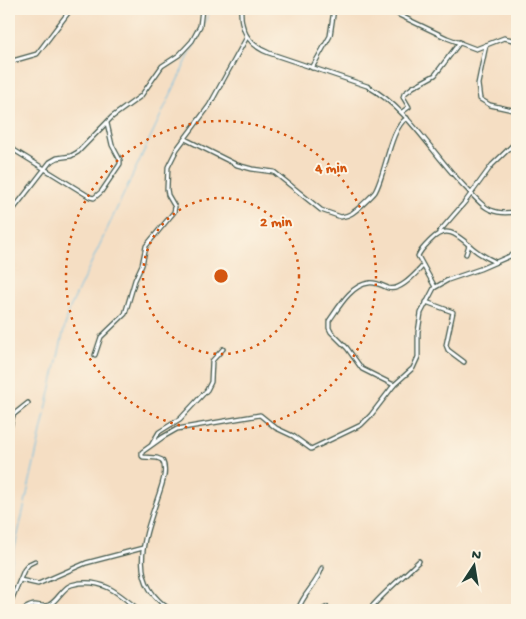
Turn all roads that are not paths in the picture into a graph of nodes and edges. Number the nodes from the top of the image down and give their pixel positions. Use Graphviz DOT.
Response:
graph roads {
  1 [pos="71,9"];
  2 [pos="202,9"];
  3 [pos="240,9"];
  4 [pos="334,9"];
  5 [pos="392,9"];
  6 [pos="247,37"];
  7 [pos="517,41"];
  8 [pos="460,42"];
  9 [pos="486,45"];
  10 [pos="9,62"];
  11 [pos="312,68"];
  12 [pos="517,111"];
  13 [pos="402,112"];
  14 [pos="407,118"];
  15 [pos="107,122"];
  16 [pos="185,139"];
  17 [pos="517,141"];
  18 [pos="9,147"];
  19 [pos="43,169"];
  20 [pos="472,193"];
  21 [pos="517,212"];
  22 [pos="9,215"];
  23 [pos="439,233"];
  24 [pos="9,236"];
  25 [pos="469,245"];
  26 [pos="517,253"];
  27 [pos="466,254"];
  28 [pos="495,262"];
  29 [pos="423,266"];
  30 [pos="9,275"];
  31 [pos="435,287"];
  32 [pos="426,302"];
  33 [pos="224,350"];
  34 [pos="95,355"];
  35 [pos="464,362"];
  36 [pos="394,385"];
  37 [pos="28,402"];
  38 [pos="9,432"];
  39 [pos="152,444"];
  40 [pos="143,548"];
  41 [pos="35,561"];
  42 [pos="418,561"];
  43 [pos="322,568"];
  44 [pos="20,580"];
  45 [pos="9,606"];
  46 [pos="327,607"];
  47 [pos="23,610"];
  48 [pos="139,610"];
  49 [pos="171,610"];
  50 [pos="298,610"];
  51 [pos="322,610"];
  52 [pos="368,610"];
  1 -- 10 [label="street"];
  2 -- 15 [label="street"];
  3 -- 6 [label="street"];
  4 -- 11 [label="street"];
  5 -- 8 [label="street"];
  6 -- 11 [label="street"];
  6 -- 16 [label="street"];
  7 -- 9 [label="street"];
  8 -- 9 [label="street"];
  8 -- 13 [label="street"];
  9 -- 12 [label="street"];
  11 -- 13 [label="street"];
  13 -- 14 [label="street"];
  14 -- 16 [label="street"];
  14 -- 20 [label="street"];
  15 -- 19 [label="street"];
  15 -- 19 [label="street"];
  16 -- 34 [label="street"];
  17 -- 20 [label="street"];
  18 -- 19 [label="street"];
  19 -- 22 [label="street"];
  20 -- 21 [label="street"];
  20 -- 23 [label="street"];
  23 -- 25 [label="street"];
  23 -- 29 [label="street"];
  24 -- 30 [label="street"];
  25 -- 27 [label="street"];
  25 -- 28 [label="street"];
  26 -- 28 [label="street"];
  28 -- 31 [label="street"];
  29 -- 31 [label="street"];
  29 -- 36 [label="street"];
  31 -- 32 [label="street"];
  32 -- 35 [label="street"];
  32 -- 36 [label="street"];
  33 -- 39 [label="street"];
  36 -- 39 [label="street"];
  37 -- 38 [label="street"];
  39 -- 40 [label="street"];
  40 -- 44 [label="street"];
  40 -- 49 [label="street"];
  41 -- 44 [label="street"];
  42 -- 52 [label="street"];
  43 -- 50 [label="street"];
  44 -- 45 [label="street"];
  46 -- 51 [label="street"];
  47 -- 48 [label="street"];
}
